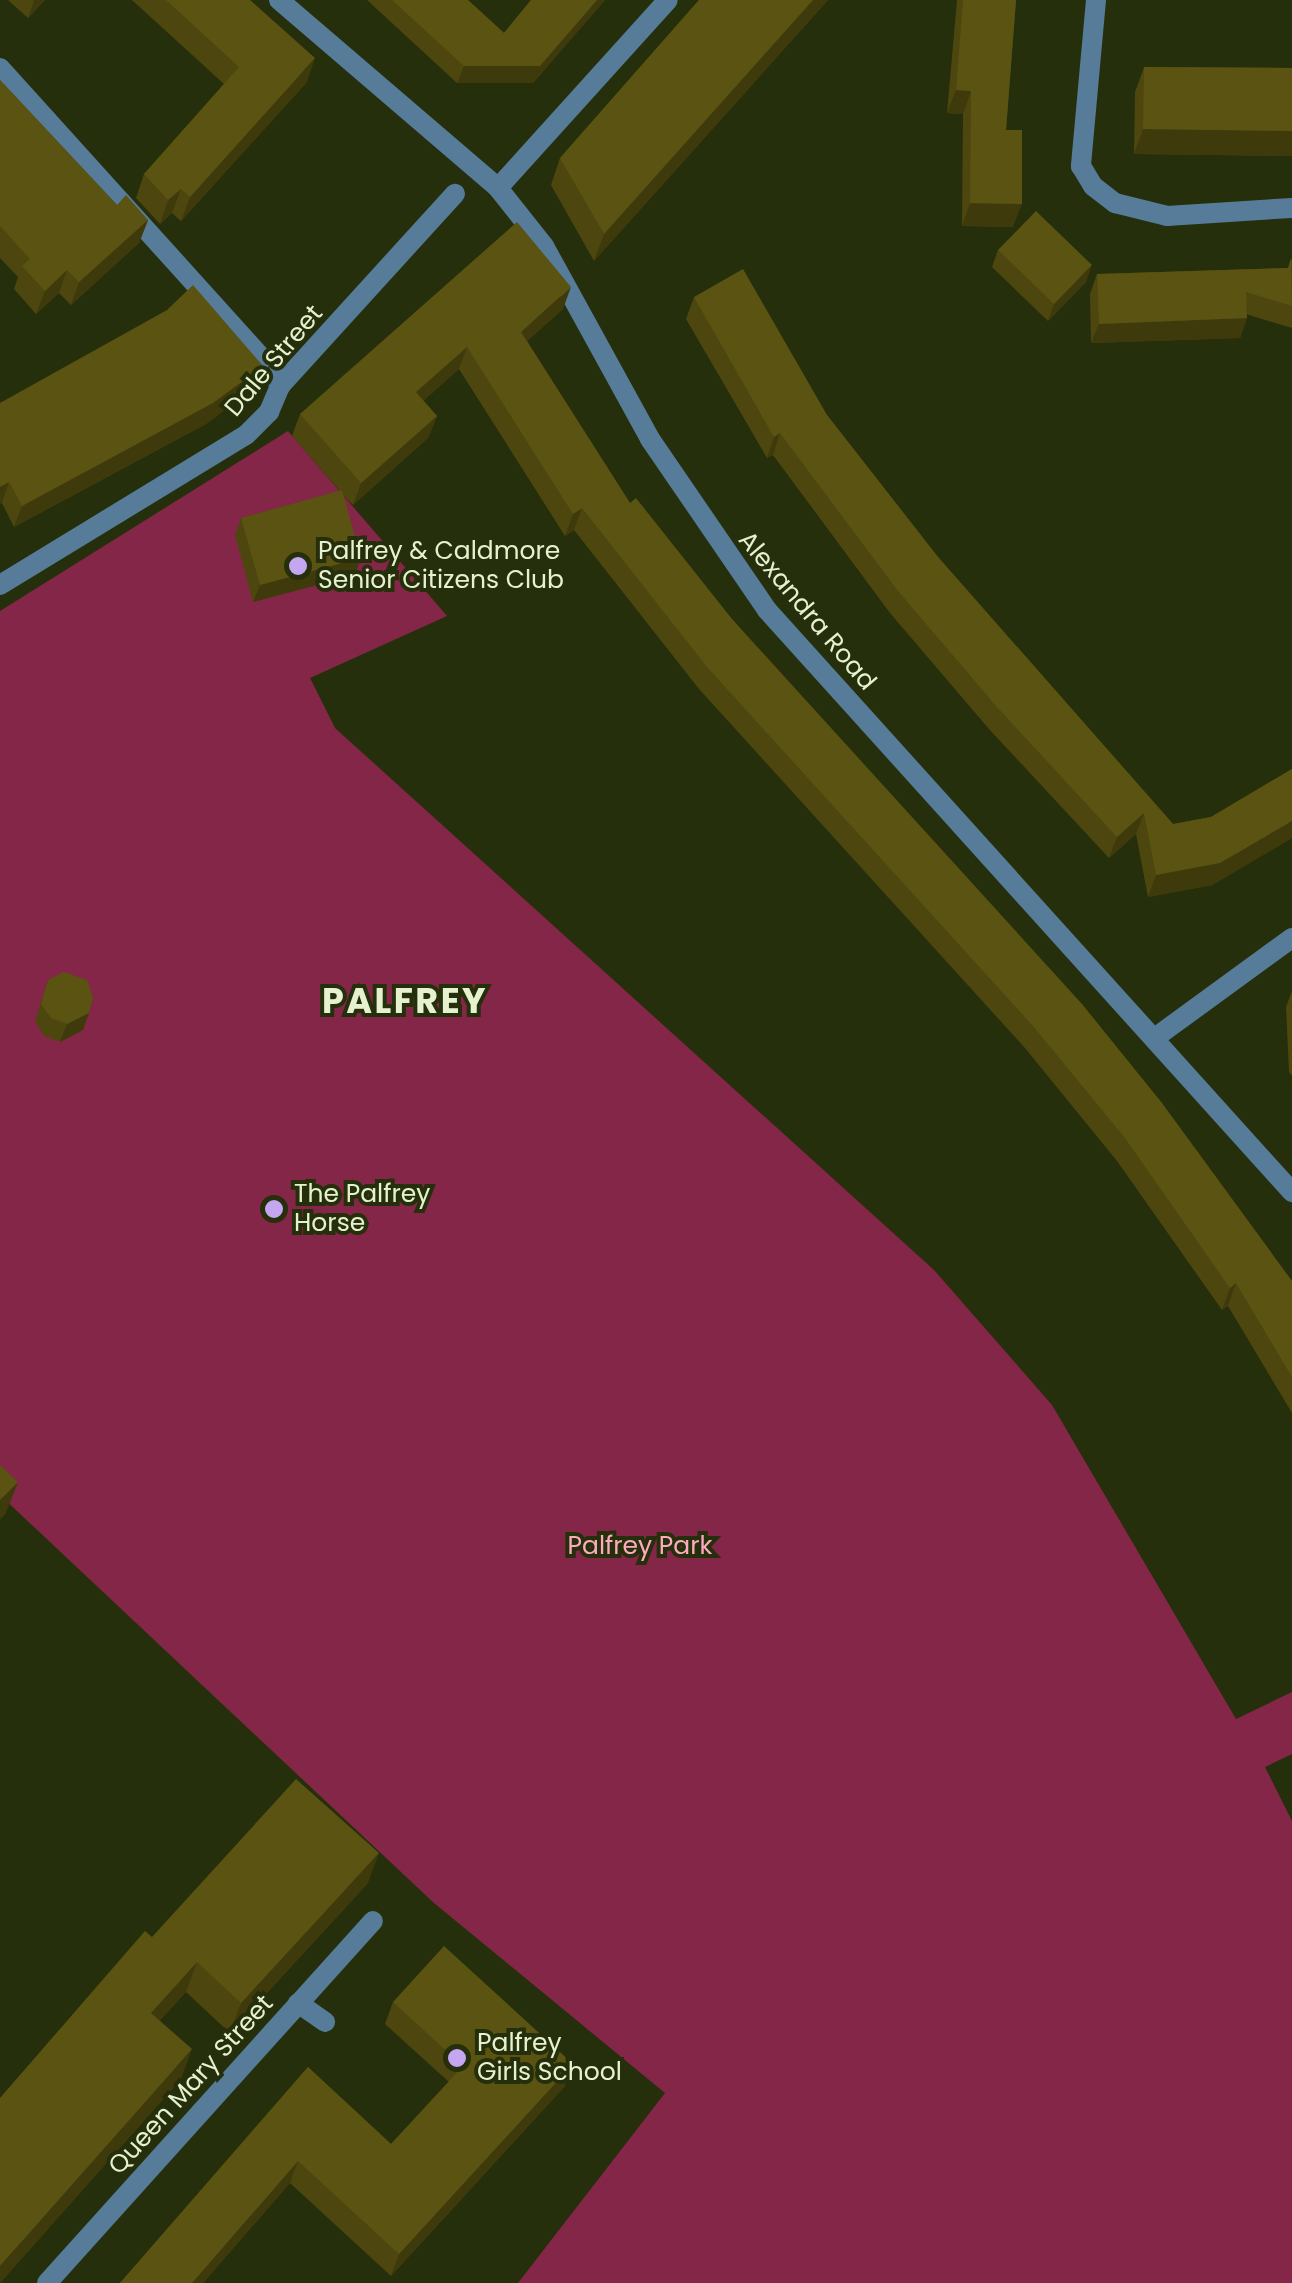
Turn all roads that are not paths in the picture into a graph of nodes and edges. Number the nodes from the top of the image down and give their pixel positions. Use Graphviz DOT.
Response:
graph roads {
  1 [pos="279,0"];
  2 [pos="668,0"];
  3 [pos="1096,0"];
  4 [pos="0,68"];
  5 [pos="498,188"];
  6 [pos="455,194"];
  7 [pos="1292,208"];
  8 [pos="280,386"];
  9 [pos="0,585"];
  10 [pos="1292,938"];
  11 [pos="1156,1037"];
  12 [pos="1292,1192"];
  13 [pos="373,1920"];
  14 [pos="298,2003"];
  15 [pos="325,2022"];
  16 [pos="47,2283"];
  1 -- 5 [label="street, Alexandra Road"];
  2 -- 5 [label="street"];
  3 -- 7 [label="street"];
  4 -- 8 [label="street"];
  5 -- 11 [label="street, Alexandra Road"];
  6 -- 8 [label="street, Dale Street"];
  8 -- 9 [label="street, Dale Street"];
  10 -- 11 [label="street"];
  11 -- 12 [label="street, Alexandra Road"];
  13 -- 14 [label="street, Queen Mary Street"];
  14 -- 15 [label="street"];
  14 -- 16 [label="street, Queen Mary Street"];
}
